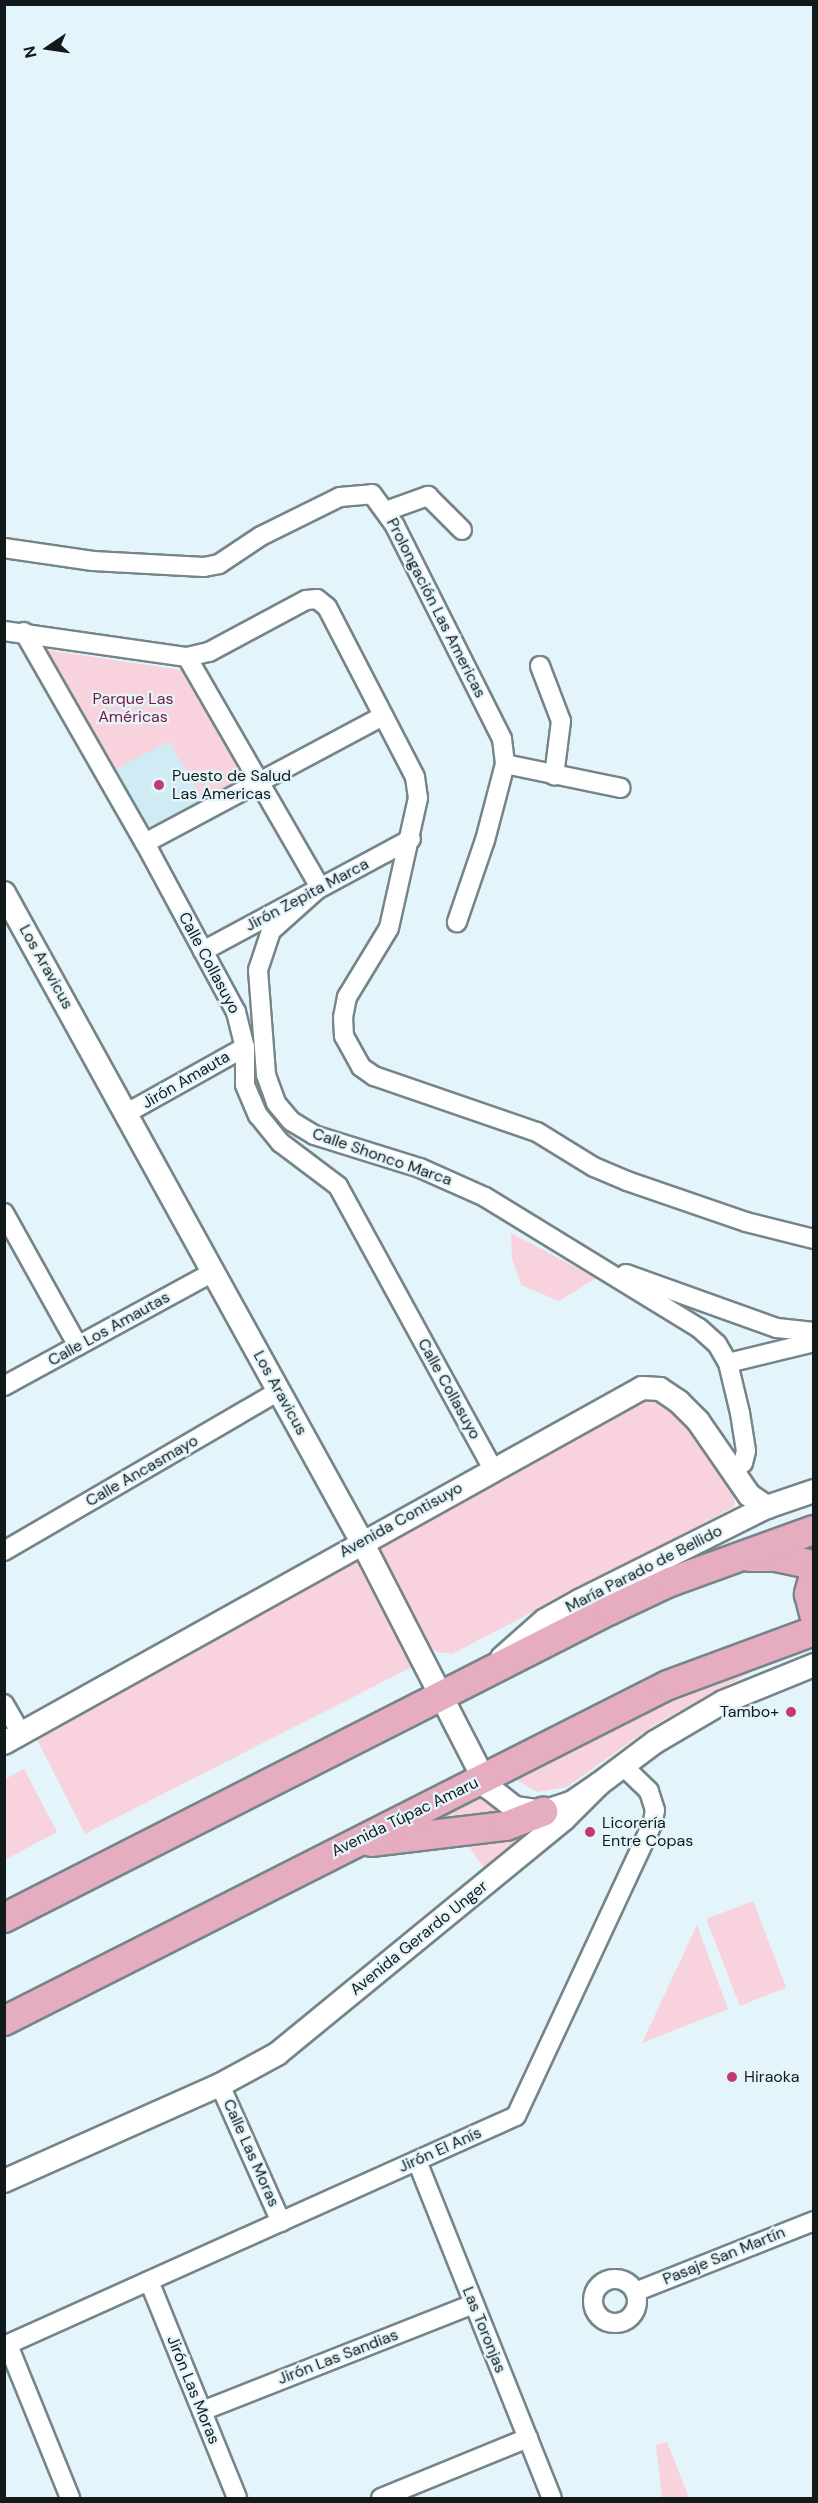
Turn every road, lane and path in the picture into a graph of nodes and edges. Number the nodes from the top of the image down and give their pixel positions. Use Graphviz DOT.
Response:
graph roads {
  1 [pos="386,511"];
  2 [pos="462,530"];
  3 [pos="4,548"];
  4 [pos="4,631"];
  5 [pos="24,632"];
  6 [pos="187,657"];
  7 [pos="540,666"];
  8 [pos="383,716"];
  9 [pos="505,764"];
  10 [pos="554,776"];
  11 [pos="260,782"];
  12 [pos="621,788"];
  13 [pos="411,839"];
  14 [pos="145,843"];
  15 [pos="320,887"];
  16 [pos="4,892"];
  17 [pos="457,922"];
  18 [pos="203,951"];
  19 [pos="245,1047"];
  20 [pos="128,1113"];
  21 [pos="4,1214"];
  22 [pos="813,1239"];
  23 [pos="591,1261"];
  24 [pos="213,1272"];
  25 [pos="813,1332"];
  26 [pos="813,1342"];
  27 [pos="78,1346"];
  28 [pos="728,1363"];
  29 [pos="4,1386"];
  30 [pos="279,1391"];
  31 [pos="493,1469"];
  32 [pos="734,1470"];
  33 [pos="813,1491"];
  34 [pos="767,1507"];
  35 [pos="813,1530"];
  36 [pos="362,1542"];
  37 [pos="4,1551"];
  38 [pos="733,1558"];
  39 [pos="813,1565"];
  40 [pos="813,1575"];
  41 [pos="813,1614"];
  42 [pos="813,1630"];
  43 [pos="813,1665"];
  44 [pos="490,1670"];
  45 [pos="442,1694"];
  46 [pos="4,1704"];
  47 [pos="13,1738"];
  48 [pos="623,1766"];
  49 [pos="483,1779"];
  50 [pos="599,1784"];
  51 [pos="543,1812"];
  52 [pos="346,1847"];
  53 [pos="4,1918"];
  54 [pos="4,2021"];
  55 [pos="220,2085"];
  56 [pos="417,2161"];
  57 [pos="4,2181"];
  58 [pos="813,2221"];
  59 [pos="281,2222"];
  60 [pos="149,2281"];
  61 [pos="635,2292"];
  62 [pos="474,2304"];
  63 [pos="6,2345"];
  64 [pos="202,2411"];
  65 [pos="528,2438"];
  66 [pos="390,2497"];
  67 [pos="70,2499"];
  68 [pos="237,2499"];
  69 [pos="552,2499"];
  1 -- 2 [label="street"];
  1 -- 3 [label="street, Prolongación Las Americas"];
  1 -- 9 [label="street, Prolongación Las Americas"];
  4 -- 5 [label="street"];
  5 -- 6 [label="street"];
  5 -- 14 [label="street, Calle Collasuyo"];
  6 -- 8 [label="street"];
  6 -- 11 [label="street"];
  7 -- 10 [label="street"];
  8 -- 11 [label="street"];
  8 -- 13 [label="street"];
  9 -- 10 [label="street"];
  9 -- 17 [label="street, Prolongación Las Americas"];
  10 -- 12 [label="street"];
  11 -- 14 [label="street"];
  11 -- 15 [label="street"];
  13 -- 15 [label="street, Jirón Zepita Marca"];
  13 -- 22 [label="street"];
  14 -- 18 [label="street, Calle Collasuyo"];
  15 -- 18 [label="street, Jirón Zepita Marca"];
  15 -- 23 [label="street, Calle Shonco Marca"];
  16 -- 20 [label="street, Los Aravicus"];
  18 -- 19 [label="street, Calle Collasuyo"];
  19 -- 20 [label="street, Jirón Amauta"];
  19 -- 31 [label="street, Calle Collasuyo"];
  20 -- 24 [label="street, Los Aravicus"];
  21 -- 27 [label="street"];
  23 -- 25 [label="street"];
  23 -- 28 [label="street, Calle Shonco Marca"];
  24 -- 27 [label="street, Calle Los Amautas"];
  24 -- 30 [label="street, Los Aravicus"];
  26 -- 28 [label="street"];
  27 -- 29 [label="street, Calle Los Amautas"];
  28 -- 32 [label="street, Calle Shonco Marca"];
  30 -- 36 [label="street, Los Aravicus"];
  30 -- 37 [label="street, Calle Ancasmayo"];
  31 -- 32 [label="street, Avenida Contisuyo"];
  31 -- 36 [label="street, Avenida Contisuyo"];
  32 -- 34 [label="street, Avenida Contisuyo"];
  33 -- 34 [label="street, María Parado de Bellido"];
  34 -- 44 [label="street, María Parado de Bellido"];
  35 -- 38 [label="main road"];
  36 -- 45 [label="street, Los Aravicus"];
  36 -- 47 [label="street, Avenida Contisuyo"];
  38 -- 39 [label="main road"];
  38 -- 44 [label="main road"];
  40 -- 41 [label="main road"];
  42 -- 49 [label="main road, Avenida Túpac Amaru"];
  43 -- 48 [label="street, Avenida Gerardo Unger"];
  44 -- 45 [label="main road"];
  45 -- 49 [label="street, Los Aravicus"];
  45 -- 53 [label="main road"];
  46 -- 47 [label="street"];
  48 -- 50 [label="street, Avenida Gerardo Unger"];
  48 -- 56 [label="street, Jirón El Anís"];
  49 -- 51 [label="street, Los Aravicus"];
  49 -- 52 [label="main road, Avenida Túpac Amaru"];
  50 -- 51 [label="street, Los Aravicus"];
  50 -- 55 [label="street, Avenida Gerardo Unger"];
  51 -- 52 [label="main road"];
  52 -- 54 [label="main road, Avenida Túpac Amaru"];
  55 -- 57 [label="street, Avenida Gerardo Unger"];
  55 -- 59 [label="street, Calle Las Moras"];
  56 -- 59 [label="street, Jirón El Anís"];
  56 -- 62 [label="street, Las Toronjas"];
  58 -- 61 [label="street, Pasaje San Martín"];
  59 -- 60 [label="street, Jirón El Anís"];
  60 -- 63 [label="street, Jirón El Anís"];
  60 -- 64 [label="street, Jirón Las Moras"];
  62 -- 64 [label="street, Jirón Las Sandias"];
  62 -- 65 [label="street, Las Toronjas"];
  63 -- 67 [label="street"];
  64 -- 68 [label="street, Jirón Las Moras"];
  65 -- 66 [label="street"];
  65 -- 69 [label="street, Las Toronjas"];
}
